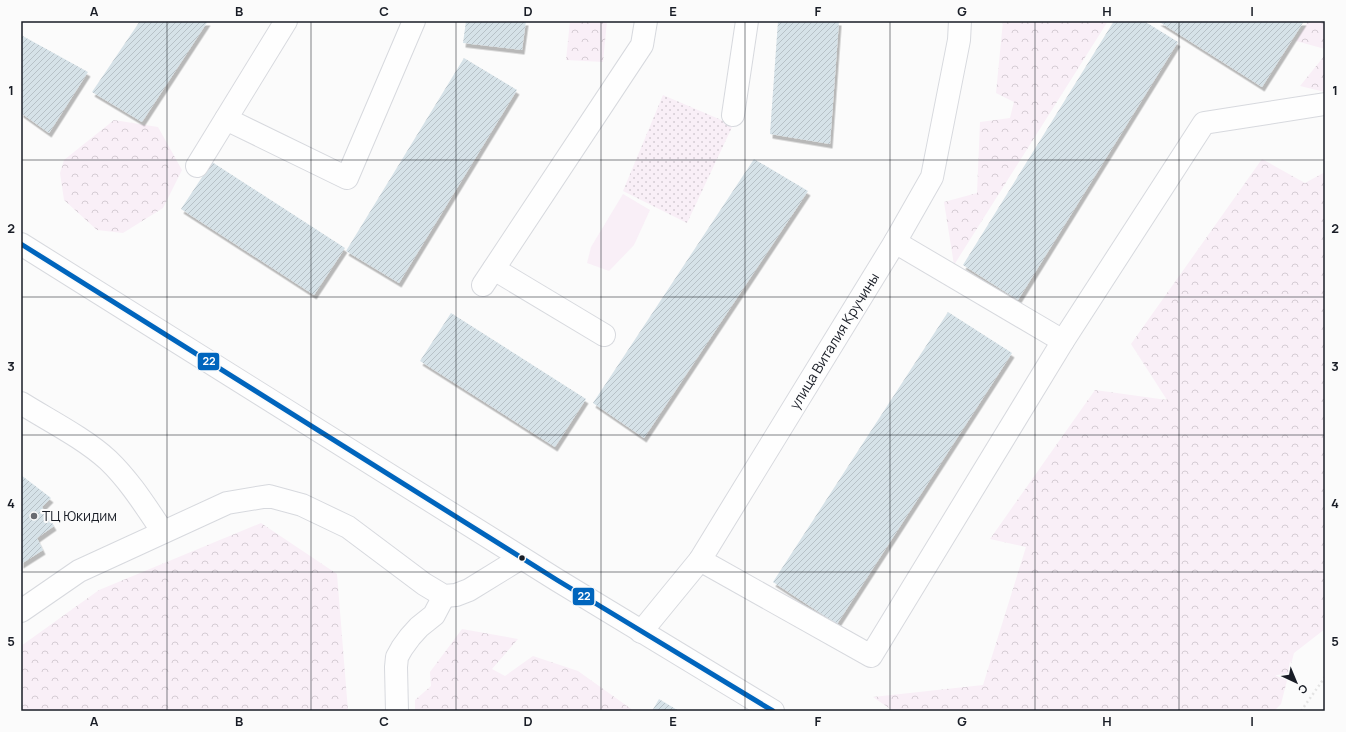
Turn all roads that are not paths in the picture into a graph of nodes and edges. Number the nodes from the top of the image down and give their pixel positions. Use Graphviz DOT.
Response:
graph roads {
  1 [pos="286,21"];
  2 [pos="414,21"];
  3 [pos="646,21"];
  4 [pos="748,21"];
  5 [pos="960,21"];
  6 [pos="1325,104"];
  7 [pos="733,115"];
  8 [pos="226,119"];
  9 [pos="197,166"];
  10 [pos="895,242"];
  11 [pos="21,244"];
  12 [pos="604,335"];
  13 [pos="1063,341"];
  14 [pos="21,403"];
  15 [pos="163,532"];
  16 [pos="521,558"];
  17 [pos="700,560"];
  18 [pos="444,596"];
  19 [pos="21,611"];
  20 [pos="641,632"];
  21 [pos="397,711"];
  22 [pos="773,711"];
  1 -- 8 [label="street"];
  2 -- 8 [label="street"];
  3 -- 12 [label="street"];
  4 -- 7 [label="street"];
  5 -- 10 [label="street, улица Виталия Кручины"];
  6 -- 13 [label="street"];
  8 -- 9 [label="street"];
  10 -- 13 [label="street"];
  10 -- 17 [label="street, улица Виталия Кручины"];
  11 -- 16 [label="street"];
  13 -- 17 [label="street"];
  14 -- 15 [label="street"];
  15 -- 18 [label="street"];
  15 -- 19 [label="street"];
  16 -- 18 [label="street"];
  16 -- 20 [label="street"];
  17 -- 20 [label="street, улица Виталия Кручины"];
  18 -- 21 [label="street"];
  20 -- 22 [label="street"];
}
